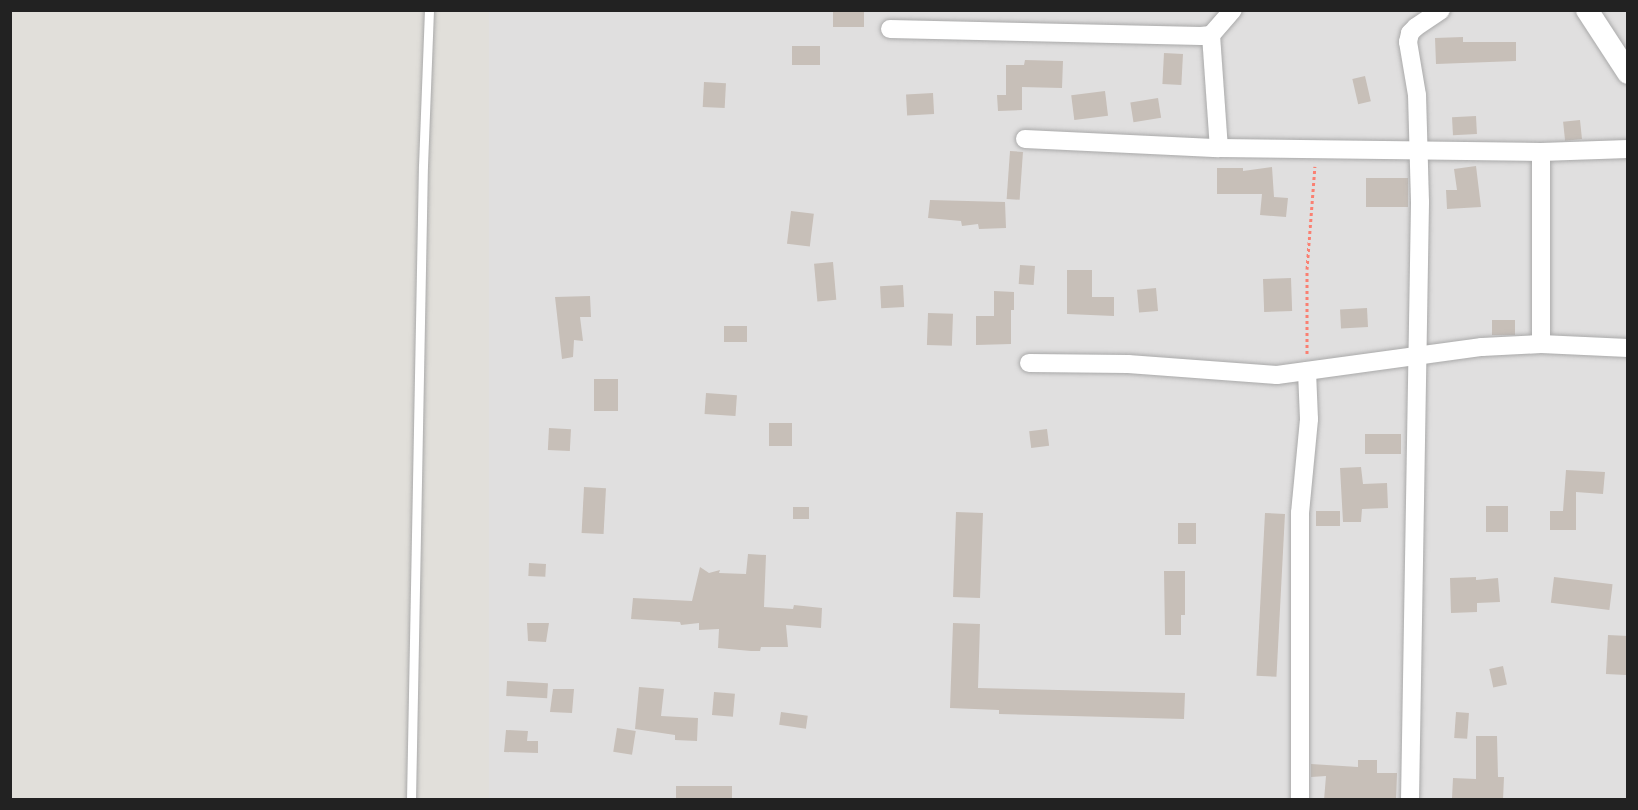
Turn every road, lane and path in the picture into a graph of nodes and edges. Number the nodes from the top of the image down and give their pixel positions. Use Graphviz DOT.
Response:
graph roads {
  1 [pos="429,10"];
  2 [pos="1233,10"];
  3 [pos="1441,10"];
  4 [pos="1587,10"];
  5 [pos="890,29"];
  6 [pos="1211,35"];
  7 [pos="1628,73"];
  8 [pos="1025,139"];
  9 [pos="1219,148"];
  10 [pos="1318,149"];
  11 [pos="1628,149"];
  12 [pos="1420,150"];
  13 [pos="1541,152"];
  14 [pos="1541,344"];
  15 [pos="1628,348"];
  16 [pos="1418,354"];
  17 [pos="1029,363"];
  18 [pos="1307,371"];
  19 [pos="411,800"];
  20 [pos="1300,800"];
  21 [pos="1410,800"];
  1 -- 19 [label="lane"];
  2 -- 6 [label="street"];
  3 -- 12 [label="street"];
  4 -- 7 [label="street"];
  5 -- 6 [label="street"];
  6 -- 9 [label="street"];
  8 -- 9 [label="street"];
  9 -- 10 [label="street"];
  10 -- 12 [label="street"];
  10 -- 18 [label="path"];
  11 -- 13 [label="street"];
  12 -- 13 [label="street"];
  12 -- 16 [label="street"];
  13 -- 14 [label="street"];
  14 -- 15 [label="street"];
  14 -- 16 [label="street"];
  16 -- 18 [label="street"];
  16 -- 21 [label="street"];
  17 -- 18 [label="street"];
  18 -- 20 [label="street"];
}
